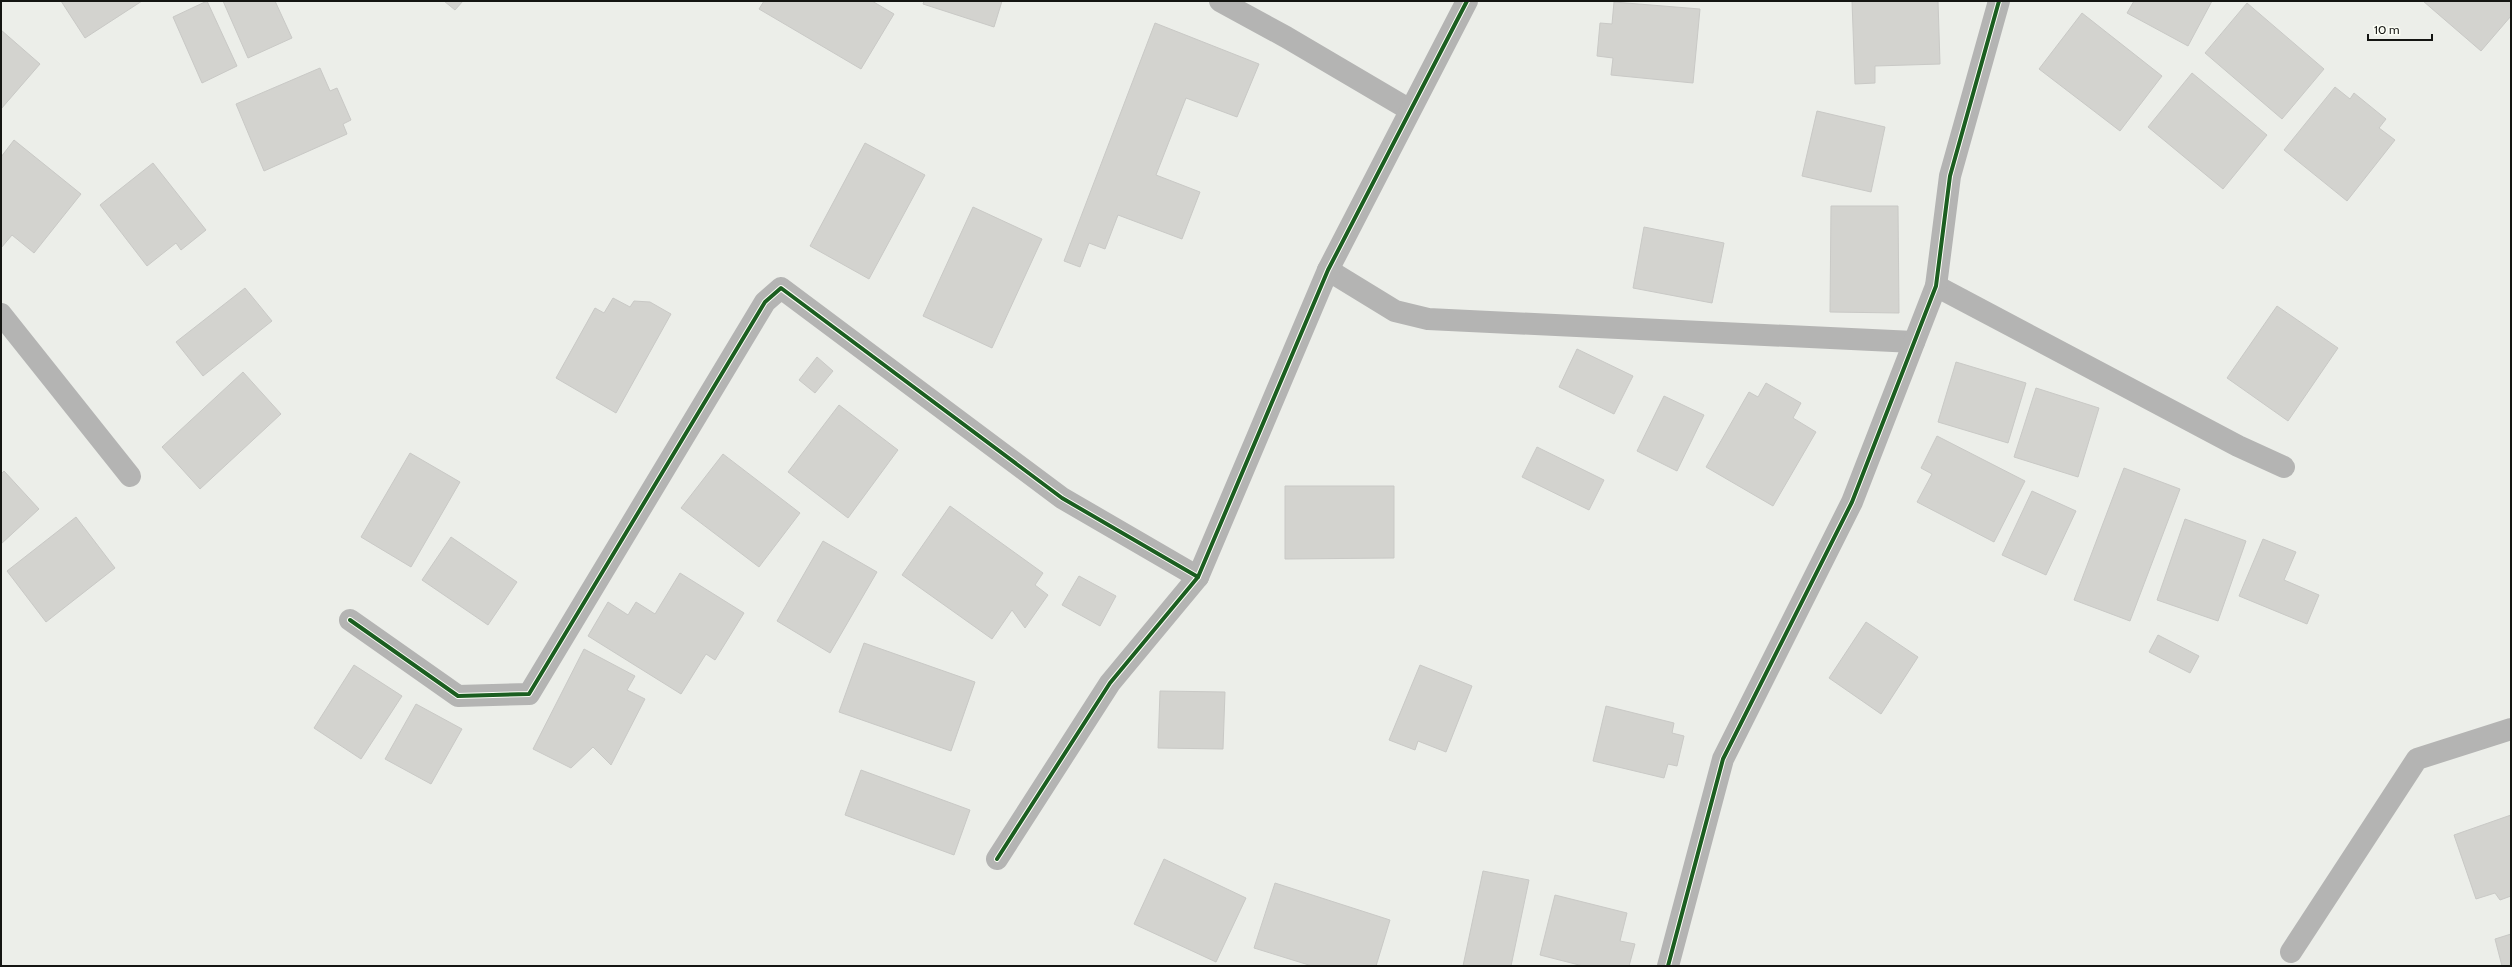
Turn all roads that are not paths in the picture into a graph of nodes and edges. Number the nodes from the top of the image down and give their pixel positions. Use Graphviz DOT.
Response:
graph roads {
  1 [pos="1220,1"];
  2 [pos="1467,1"];
  3 [pos="1999,1"];
  4 [pos="1410,110"];
  5 [pos="1328,270"];
  6 [pos="1936,286"];
  7 [pos="1,314"];
  8 [pos="1914,342"];
  9 [pos="2284,467"];
  10 [pos="130,476"];
  11 [pos="1198,577"];
  12 [pos="350,620"];
  13 [pos="2511,729"];
  14 [pos="997,859"];
  15 [pos="2291,952"];
  16 [pos="1668,966"];
  1 -- 4 [label="street"];
  2 -- 4 [label="street"];
  3 -- 6 [label="street"];
  4 -- 5 [label="street"];
  5 -- 8 [label="street"];
  5 -- 11 [label="street"];
  6 -- 8 [label="street"];
  6 -- 9 [label="street"];
  7 -- 10 [label="street"];
  8 -- 16 [label="street"];
  11 -- 12 [label="street"];
  11 -- 14 [label="street"];
  13 -- 15 [label="street"];
}
